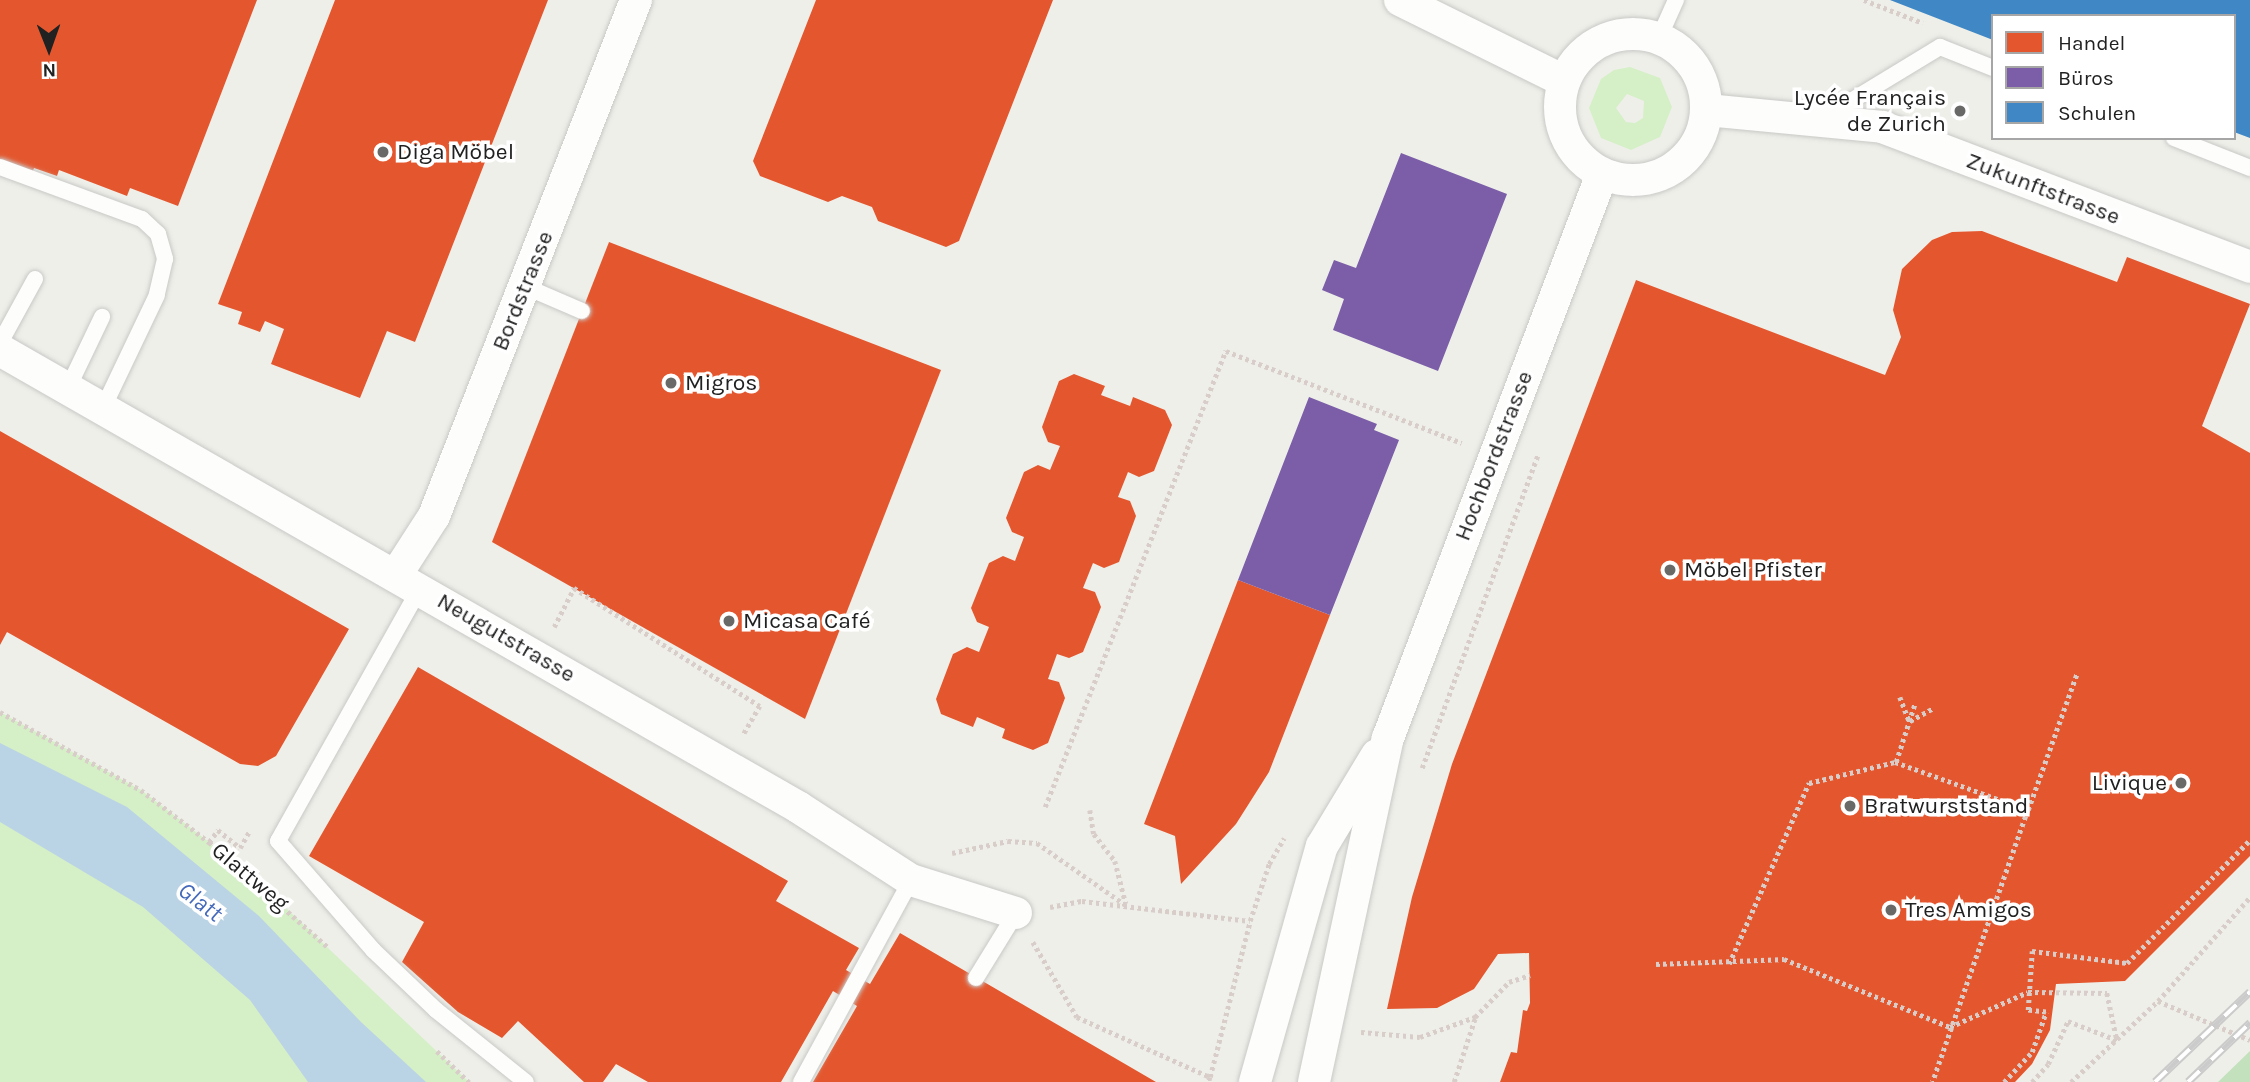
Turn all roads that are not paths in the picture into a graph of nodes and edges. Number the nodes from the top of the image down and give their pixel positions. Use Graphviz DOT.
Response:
graph roads {
  1 [pos="636,0"];
  2 [pos="1400,0"];
  3 [pos="1676,0"];
  4 [pos="1659,38"];
  5 [pos="1991,67"];
  6 [pos="1564,81"];
  7 [pos="1707,110"];
  8 [pos="1821,120"];
  9 [pos="2179,140"];
  10 [pos="0,167"];
  11 [pos="2250,168"];
  12 [pos="1602,174"];
  13 [pos="2250,268"];
  14 [pos="35,279"];
  15 [pos="524,286"];
  16 [pos="582,311"];
  17 [pos="102,317"];
  18 [pos="0,343"];
  19 [pos="0,350"];
  20 [pos="68,388"];
  21 [pos="103,408"];
  22 [pos="408,582"];
  23 [pos="1388,737"];
  24 [pos="911,880"];
  25 [pos="1016,913"];
  26 [pos="976,978"];
  27 [pos="526,1082"];
  28 [pos="801,1082"];
  29 [pos="1255,1082"];
  30 [pos="1314,1082"];
  1 -- 15 [label="street, Bordstrasse"];
  2 -- 6 [label="street"];
  3 -- 4 [label="lane"];
  4 -- 6 [label="street"];
  4 -- 7 [label="street"];
  5 -- 8 [label="lane"];
  6 -- 12 [label="street"];
  7 -- 8 [label="street, Zukunftstrasse"];
  7 -- 12 [label="street"];
  8 -- 13 [label="street, Zukunftstrasse"];
  9 -- 11 [label="lane"];
  10 -- 21 [label="lane"];
  12 -- 23 [label="street, Hochbordstrasse"];
  14 -- 18 [label="lane"];
  15 -- 16 [label="lane"];
  15 -- 22 [label="street, Bordstrasse"];
  17 -- 20 [label="lane"];
  19 -- 20 [label="street, Neugutstrasse"];
  20 -- 21 [label="street, Neugutstrasse"];
  21 -- 22 [label="street, Neugutstrasse"];
  22 -- 24 [label="street, Neugutstrasse"];
  22 -- 27 [label="lane"];
  23 -- 29 [label="street, Hochbordstrasse"];
  23 -- 30 [label="street, Hochbordstrasse"];
  24 -- 25 [label="street, Neugutstrasse"];
  24 -- 28 [label="lane"];
  25 -- 26 [label="lane"];
}
